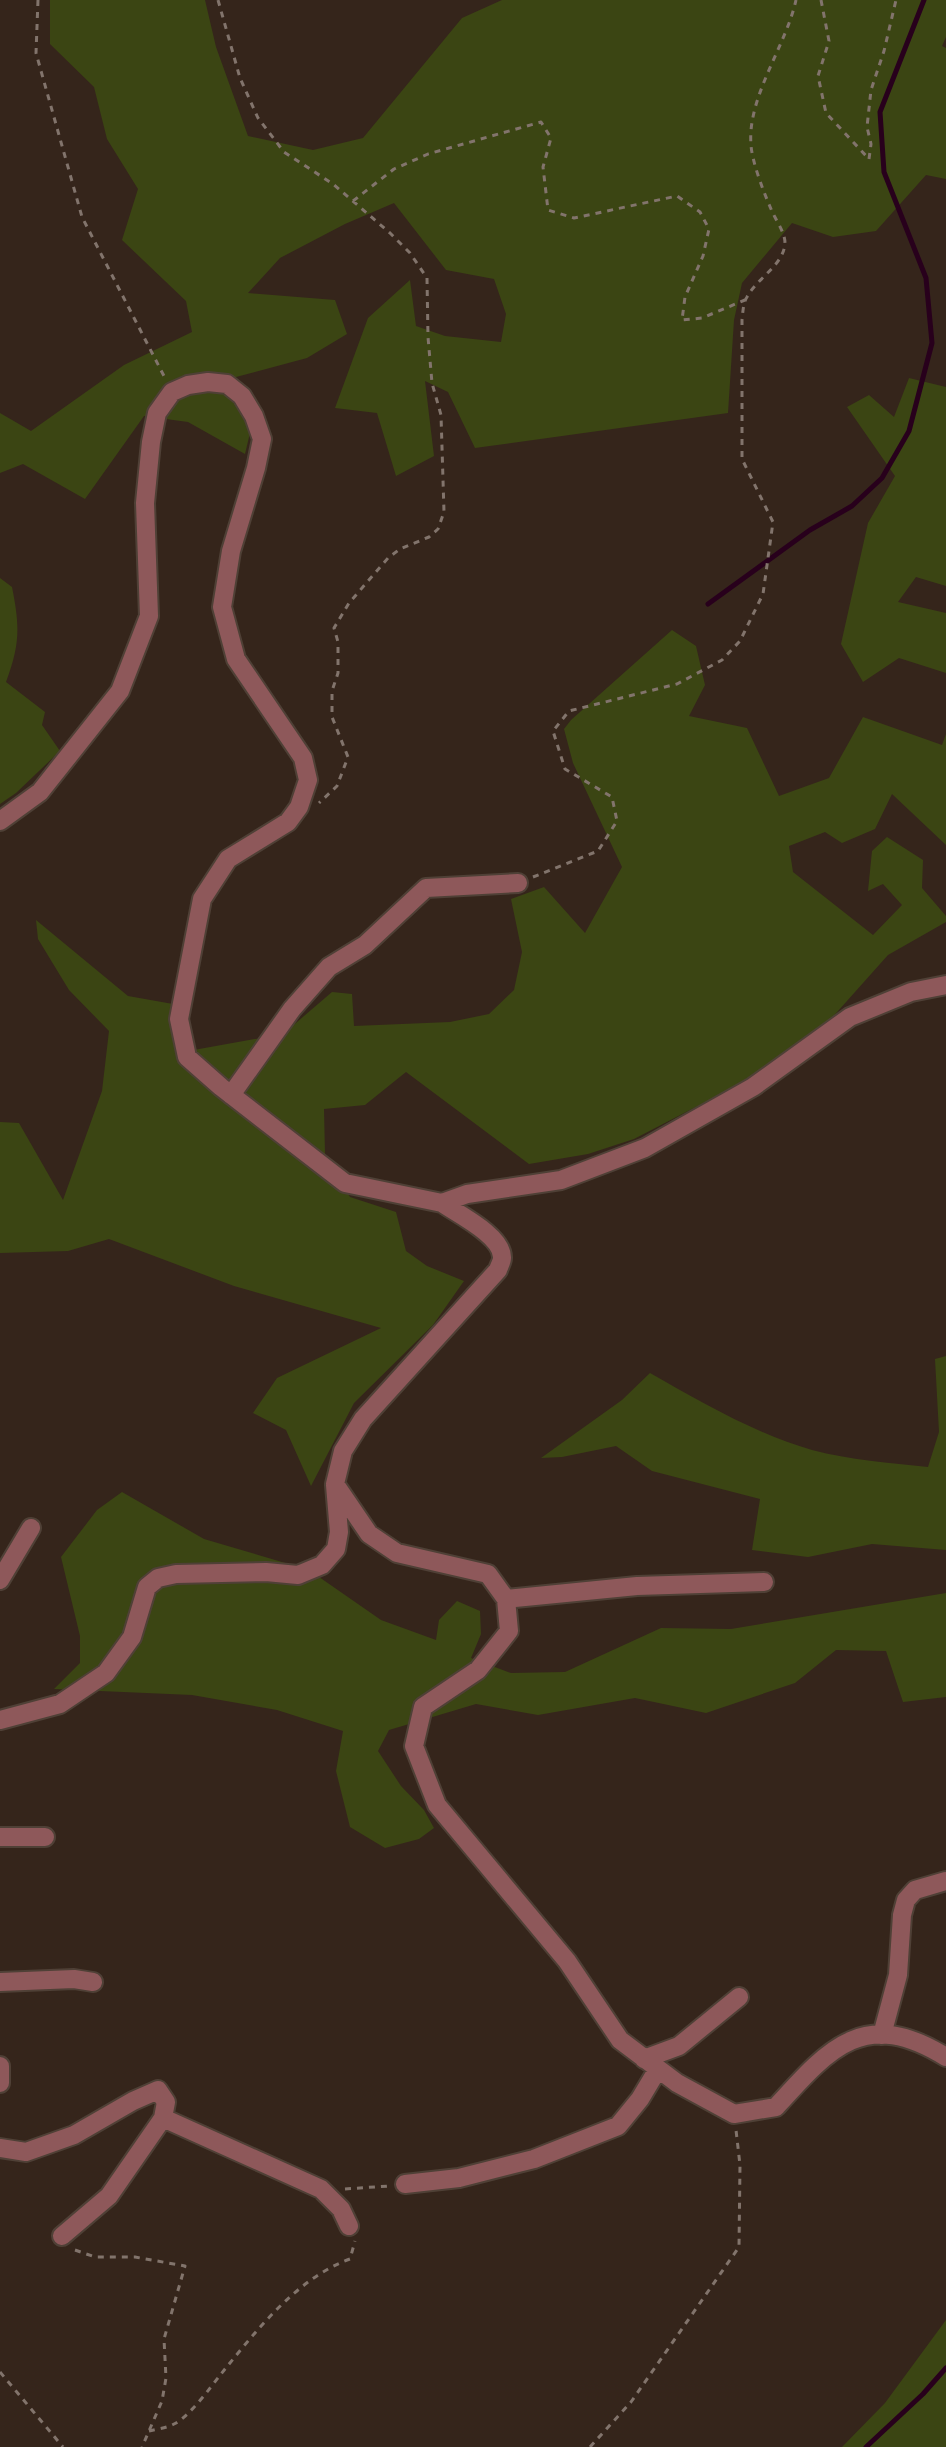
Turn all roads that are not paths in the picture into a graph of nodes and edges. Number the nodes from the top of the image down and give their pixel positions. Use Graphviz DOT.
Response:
graph roads {
  1 [pos="0,821"];
  2 [pos="518,883"];
  3 [pos="946,985"];
  4 [pos="231,1095"];
  5 [pos="442,1203"];
  6 [pos="335,1484"];
  7 [pos="31,1528"];
  8 [pos="0,1580"];
  9 [pos="764,1582"];
  10 [pos="506,1599"];
  11 [pos="0,1720"];
  12 [pos="0,1837"];
  13 [pos="45,1837"];
  14 [pos="946,1881"];
  15 [pos="0,1982"];
  16 [pos="93,1982"];
  17 [pos="739,1997"];
  18 [pos="882,2035"];
  19 [pos="946,2057"];
  20 [pos="651,2064"];
  21 [pos="0,2066"];
  22 [pos="0,2083"];
  23 [pos="163,2118"];
  24 [pos="0,2148"];
  25 [pos="405,2184"];
  26 [pos="349,2226"];
  27 [pos="62,2236"];
  1 -- 4 [label="street"];
  2 -- 4 [label="street"];
  3 -- 5 [label="street"];
  4 -- 5 [label="street"];
  5 -- 6 [label="street"];
  6 -- 10 [label="street"];
  6 -- 11 [label="street"];
  7 -- 8 [label="street"];
  9 -- 10 [label="street"];
  10 -- 20 [label="street"];
  12 -- 13 [label="street"];
  14 -- 18 [label="street"];
  15 -- 16 [label="street"];
  17 -- 20 [label="street"];
  18 -- 19 [label="street"];
  18 -- 20 [label="street"];
  20 -- 25 [label="street"];
  21 -- 22 [label="street"];
  23 -- 24 [label="street"];
  23 -- 26 [label="street"];
  23 -- 27 [label="street"];
}
